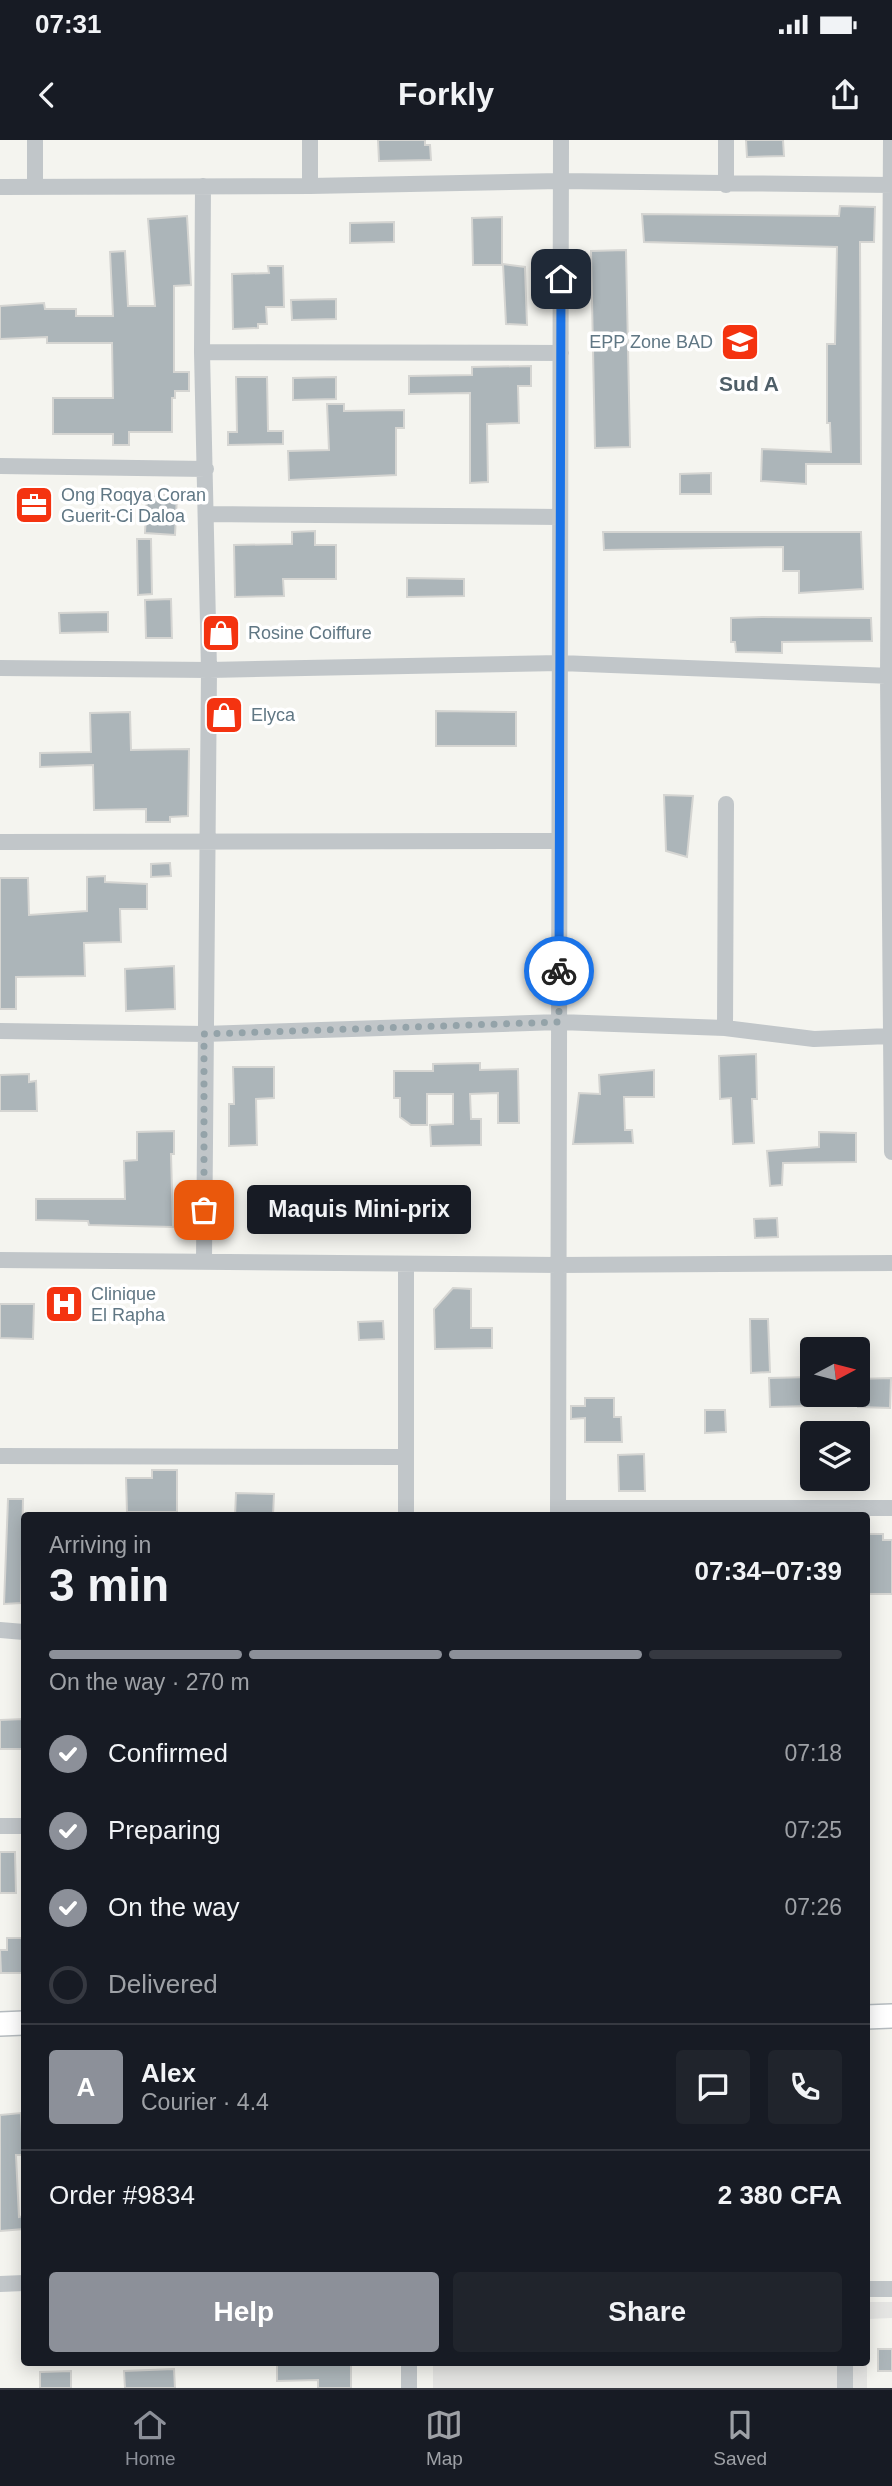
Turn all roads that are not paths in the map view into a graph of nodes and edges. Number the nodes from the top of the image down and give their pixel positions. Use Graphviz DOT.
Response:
graph roads {
  1 [pos="35,140"];
  2 [pos="310,140"];
  3 [pos="561,140"];
  4 [pos="726,140"];
  5 [pos="891,140"];
  6 [pos="561,181"];
  7 [pos="726,185"];
  8 [pos="891,185"];
  9 [pos="310,186"];
  10 [pos="0,187"];
  11 [pos="35,187"];
  12 [pos="203,187"];
  13 [pos="202,352"];
  14 [pos="561,353"];
  15 [pos="0,466"];
  16 [pos="206,469"];
  17 [pos="207,514"];
  18 [pos="560,517"];
  19 [pos="560,663"];
  20 [pos="0,668"];
  21 [pos="209,670"];
  22 [pos="890,676"];
  23 [pos="726,804"];
  24 [pos="559,841"];
  25 [pos="0,842"];
  26 [pos="207,843"];
  27 [pos="559,1022"];
  28 [pos="725,1027"];
  29 [pos="0,1031"];
  30 [pos="204,1034"];
  31 [pos="890,1036"];
  32 [pos="892,1152"];
  33 [pos="0,1260"];
  34 [pos="204,1260"];
  35 [pos="892,1263"];
  36 [pos="406,1265"];
  37 [pos="558,1265"];
  38 [pos="0,1456"];
  39 [pos="406,1457"];
  40 [pos="892,1508"];
  41 [pos="406,1512"];
  42 [pos="558,1512"];
  43 [pos="801,1512"];
  44 [pos="0,1630"];
  45 [pos="21,1632"];
  46 [pos="0,1826"];
  47 [pos="21,1826"];
  48 [pos="892,2016"];
  49 [pos="870,2017"];
  50 [pos="21,2023"];
  51 [pos="0,2024"];
  52 [pos="21,2283"];
  53 [pos="0,2284"];
  54 [pos="870,2289"];
  55 [pos="892,2289"];
  56 [pos="409,2366"];
  57 [pos="845,2366"];
  58 [pos="410,2388"];
  59 [pos="845,2388"];
  1 -- 11 [label="street"];
  2 -- 9 [label="street"];
  3 -- 6 [label="street"];
  4 -- 7 [label="street"];
  5 -- 8 [label="street"];
  6 -- 7 [label="street"];
  6 -- 9 [label="street"];
  6 -- 14 [label="street"];
  7 -- 8 [label="street"];
  8 -- 22 [label="street"];
  9 -- 12 [label="street"];
  10 -- 11 [label="street"];
  11 -- 12 [label="street"];
  12 -- 13 [label="street"];
  13 -- 14 [label="street"];
  13 -- 16 [label="street"];
  14 -- 18 [label="street"];
  15 -- 16 [label="street"];
  16 -- 17 [label="street"];
  17 -- 18 [label="street"];
  17 -- 21 [label="street"];
  18 -- 19 [label="street"];
  19 -- 21 [label="street"];
  19 -- 22 [label="street"];
  19 -- 24 [label="street"];
  20 -- 21 [label="street"];
  21 -- 26 [label="street"];
  22 -- 31 [label="street"];
  23 -- 28 [label="street"];
  24 -- 26 [label="street"];
  24 -- 27 [label="street"];
  25 -- 26 [label="street"];
  26 -- 30 [label="street"];
  27 -- 28 [label="street"];
  27 -- 30 [label="street"];
  27 -- 37 [label="street"];
  28 -- 31 [label="street"];
  29 -- 30 [label="street"];
  30 -- 34 [label="street"];
  31 -- 32 [label="street"];
  33 -- 34 [label="street"];
  34 -- 36 [label="street"];
  35 -- 37 [label="street"];
  36 -- 37 [label="street"];
  36 -- 39 [label="street"];
  37 -- 42 [label="street"];
  38 -- 39 [label="street"];
  39 -- 41 [label="street"];
  40 -- 43 [label="street"];
  42 -- 43 [label="street"];
  44 -- 45 [label="street"];
  46 -- 47 [label="street"];
  48 -- 49 [label="street"];
  50 -- 51 [label="street"];
  52 -- 53 [label="street"];
  54 -- 55 [label="street"];
  56 -- 58 [label="street"];
  57 -- 59 [label="street"];
}
